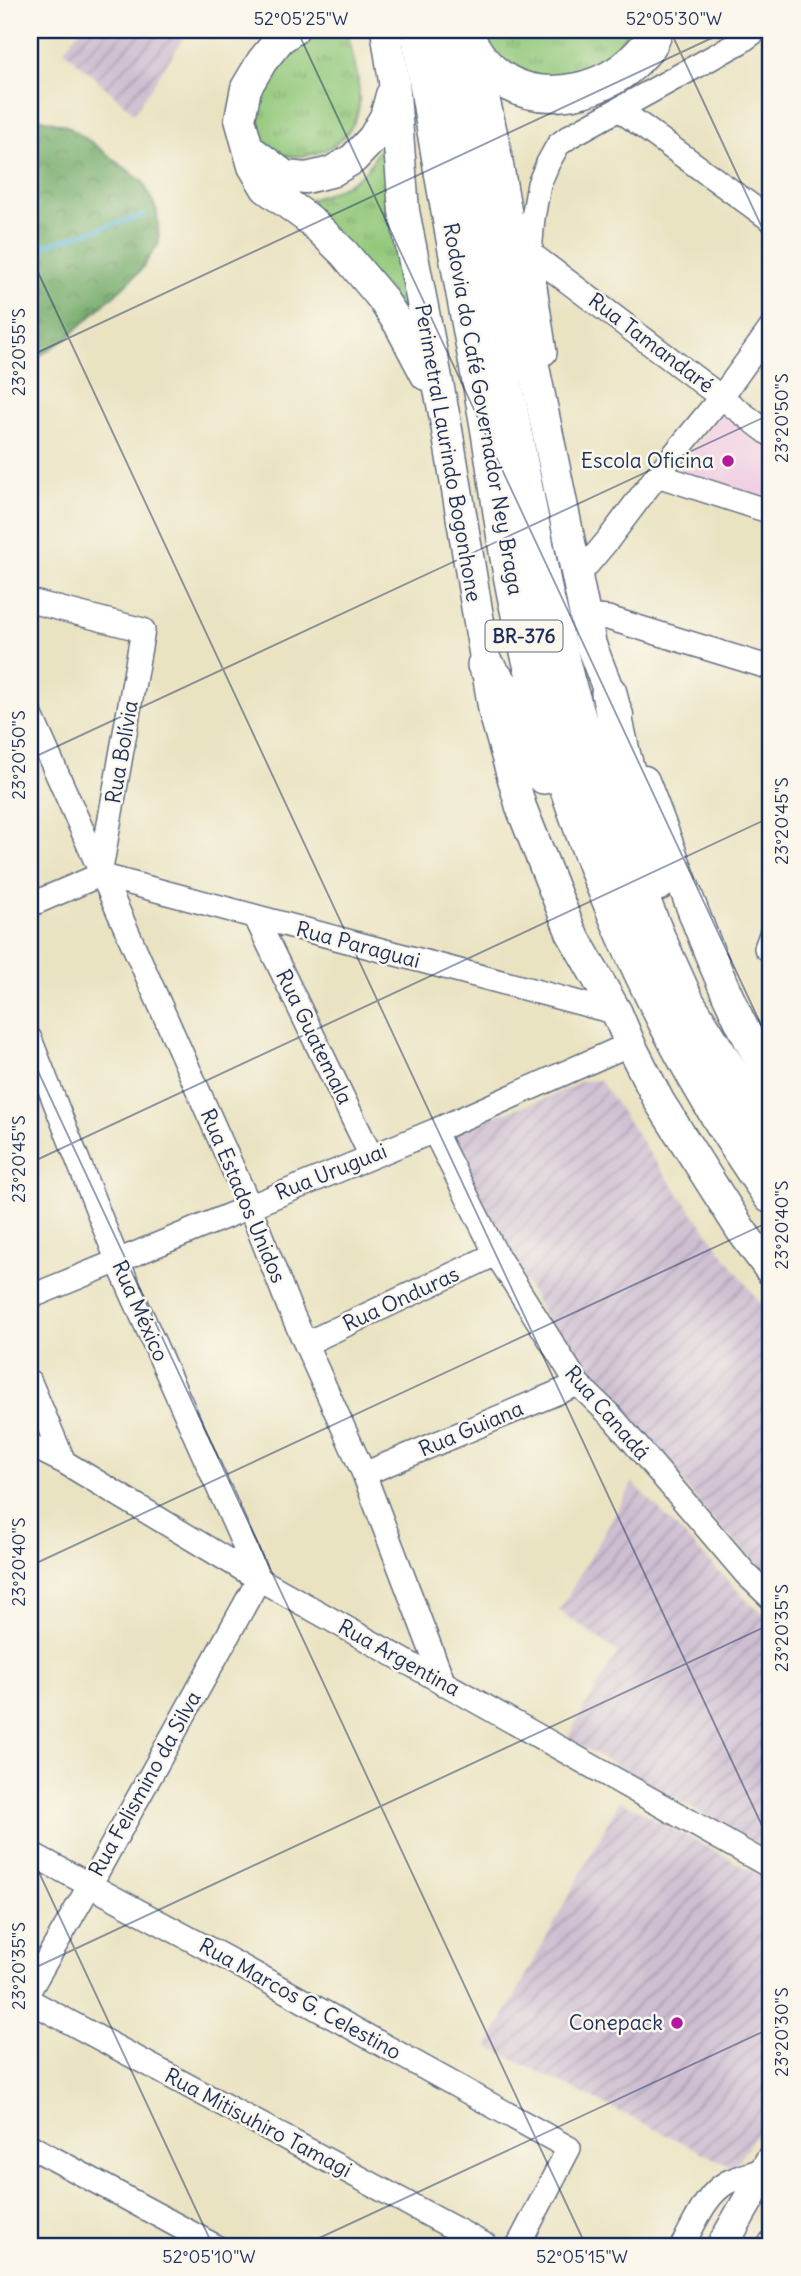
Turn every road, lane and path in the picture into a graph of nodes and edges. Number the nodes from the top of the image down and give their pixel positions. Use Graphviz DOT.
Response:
graph roads {
  1 [pos="293,30"];
  2 [pos="386,30"];
  3 [pos="419,30"];
  4 [pos="655,30"];
  5 [pos="757,30"];
  6 [pos="460,34"];
  7 [pos="394,81"];
  8 [pos="620,110"];
  9 [pos="244,141"];
  10 [pos="771,220"];
  11 [pos="530,253"];
  12 [pos="771,328"];
  13 [pos="722,397"];
  14 [pos="446,424"];
  15 [pos="771,435"];
  16 [pos="657,475"];
  17 [pos="564,512"];
  18 [pos="771,512"];
  19 [pos="577,577"];
  20 [pos="30,601"];
  21 [pos="585,616"];
  22 [pos="485,665"];
  23 [pos="771,668"];
  24 [pos="609,693"];
  25 [pos="30,713"];
  26 [pos="100,875"];
  27 [pos="30,905"];
  28 [pos="256,918"];
  29 [pos="617,1013"];
  30 [pos="30,1039"];
  31 [pos="630,1044"];
  32 [pos="684,1056"];
  33 [pos="755,1084"];
  34 [pos="434,1131"];
  35 [pos="771,1138"];
  36 [pos="371,1156"];
  37 [pos="771,1196"];
  38 [pos="249,1205"];
  39 [pos="496,1254"];
  40 [pos="118,1262"];
  41 [pos="771,1271"];
  42 [pos="30,1297"];
  43 [pos="306,1343"];
  44 [pos="30,1382"];
  45 [pos="578,1384"];
  46 [pos="30,1445"];
  47 [pos="64,1462"];
  48 [pos="364,1474"];
  49 [pos="259,1579"];
  50 [pos="771,1598"];
  51 [pos="444,1684"];
  52 [pos="30,1853"];
  53 [pos="771,1867"];
  54 [pos="90,1885"];
  55 [pos="30,1989"];
  56 [pos="30,2001"];
  57 [pos="30,2146"];
  58 [pos="769,2165"];
  59 [pos="215,2246"];
  60 [pos="487,2246"];
  61 [pos="518,2246"];
  62 [pos="682,2246"];
  63 [pos="722,2246"];
  1 -- 9 [label="main road"];
  2 -- 7 [label="main road, Perimetral Laurindo Bogonhone"];
  3 -- 32 [label="highway, Rodovia do Café Governador Ney Braga / BR-376"];
  4 -- 6 [label="highway"];
  5 -- 8 [label="street"];
  6 -- 17 [label="main road"];
  6 -- 33 [label="highway, Rodovia do Café Governador Ney Braga / BR-376"];
  7 -- 9 [label="main road"];
  7 -- 14 [label="main road, Perimetral Laurindo Bogonhone"];
  8 -- 10 [label="street"];
  8 -- 11 [label="street"];
  9 -- 14 [label="main road"];
  11 -- 13 [label="street, Rua Tamandaré"];
  11 -- 17 [label="street"];
  12 -- 13 [label="street"];
  13 -- 15 [label="street, Rua Tamandaré"];
  13 -- 16 [label="street"];
  14 -- 22 [label="main road, Perimetral Laurindo Bogonhone"];
  16 -- 18 [label="street"];
  16 -- 19 [label="street"];
  17 -- 19 [label="main road"];
  19 -- 21 [label="main road"];
  20 -- 26 [label="street, Rua Bolívia"];
  21 -- 23 [label="street"];
  21 -- 24 [label="main road"];
  22 -- 29 [label="main road, Perimetral Laurindo Bogonhone"];
  22 -- 32 [label="highway"];
  24 -- 33 [label="highway"];
  25 -- 26 [label="street, Rua Estados Unidos"];
  26 -- 27 [label="street"];
  26 -- 28 [label="street, Rua Paraguai"];
  26 -- 38 [label="street, Rua Estados Unidos"];
  28 -- 29 [label="street, Rua Paraguai"];
  28 -- 36 [label="street, Rua Guatemala"];
  29 -- 31 [label="main road, Perimetral Laurindo Bogonhone"];
  30 -- 40 [label="street, Rua México"];
  31 -- 34 [label="street, Rua Uruguai"];
  31 -- 41 [label="main road, Perimetral Laurindo Bogonhone"];
  32 -- 37 [label="highway, Rodovia do Café Governador Ney Braga / BR-376"];
  33 -- 35 [label="highway, Rodovia do Café Governador Ney Braga / BR-376"];
  34 -- 36 [label="street, Rua Uruguai"];
  34 -- 39 [label="street, Rua Canadá"];
  36 -- 38 [label="street, Rua Uruguai"];
  38 -- 40 [label="street, Rua Uruguai"];
  38 -- 43 [label="street, Rua Estados Unidos"];
  39 -- 43 [label="street, Rua Onduras"];
  39 -- 45 [label="street, Rua Canadá"];
  40 -- 42 [label="street, Rua Uruguai"];
  40 -- 49 [label="street, Rua México"];
  43 -- 48 [label="street, Rua Estados Unidos"];
  44 -- 47 [label="street"];
  45 -- 48 [label="street, Rua Guiana"];
  45 -- 50 [label="street, Rua Canadá"];
  46 -- 47 [label="street, Rua Argentina"];
  47 -- 49 [label="street, Rua Argentina"];
  48 -- 51 [label="street, Rua Estados Unidos"];
  49 -- 51 [label="street, Rua Argentina"];
  49 -- 54 [label="street, Rua Felismino da Silva"];
  51 -- 53 [label="street, Rua Argentina"];
  52 -- 54 [label="street, Rua Marcos G. Celestino"];
  54 -- 55 [label="street, Rua Felismino da Silva"];
  54 -- 61 [label="street, Rua Marcos G. Celestino"];
  56 -- 60 [label="street, Rua Mitisuhiro Tamagi"];
  57 -- 59 [label="street"];
  58 -- 62 [label="street"];
  58 -- 63 [label="main road"];
}
